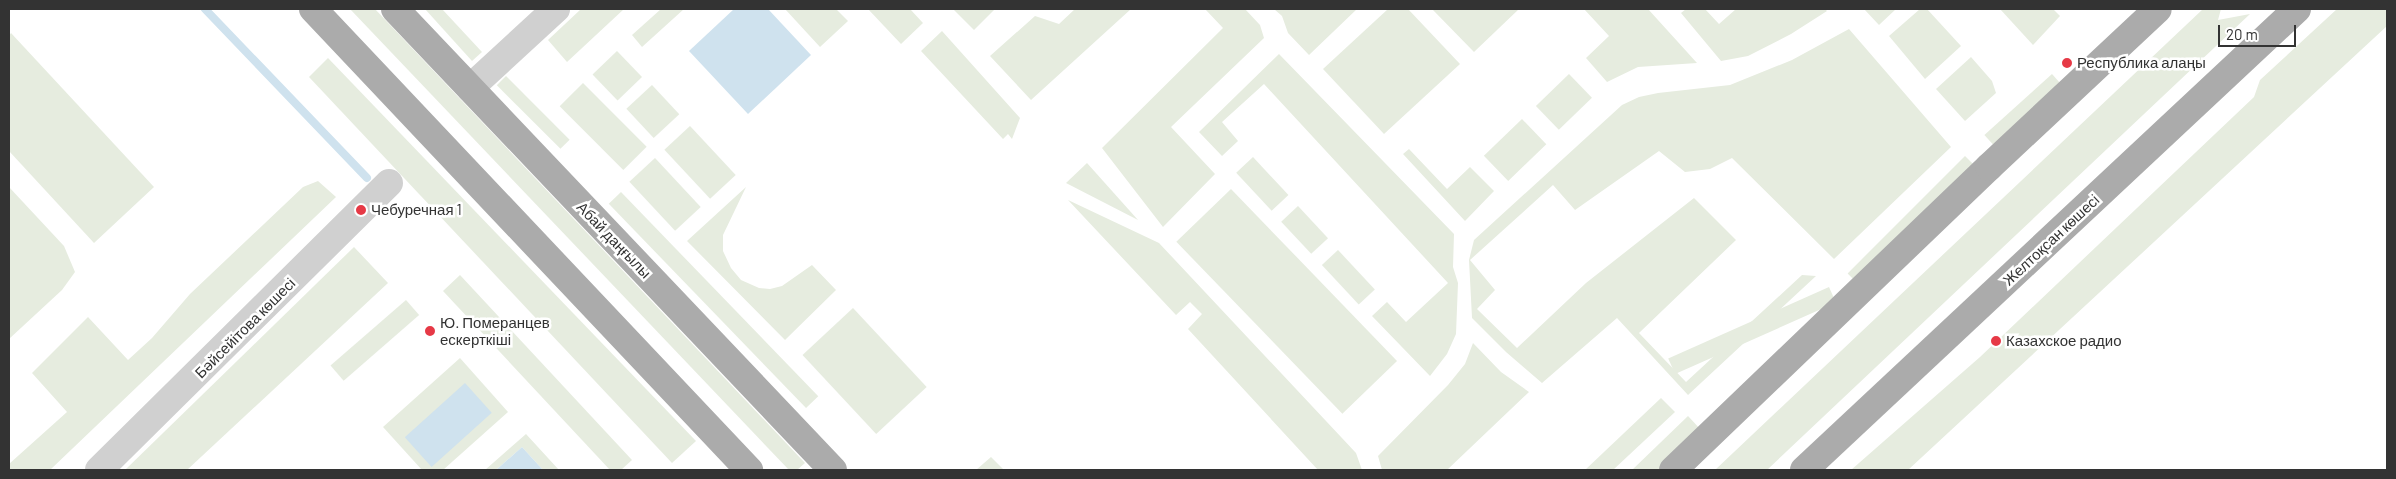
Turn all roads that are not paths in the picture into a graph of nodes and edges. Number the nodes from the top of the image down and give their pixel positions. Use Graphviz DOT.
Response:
graph roads {
  1 [pos="313,9"];
  2 [pos="395,9"];
  3 [pos="556,9"];
  4 [pos="2158,9"];
  5 [pos="2297,9"];
  6 [pos="470,88"];
  7 [pos="389,183"];
  8 [pos="99,470"];
  9 [pos="749,470"];
  10 [pos="833,470"];
  11 [pos="1673,470"];
  12 [pos="1804,470"];
  1 -- 9 [label="main road"];
  2 -- 6 [label="main road, Абай даңғылы"];
  3 -- 6 [label="street"];
  4 -- 11 [label="main road"];
  5 -- 12 [label="main road, Желтоқсан көшесі"];
  6 -- 10 [label="main road, Абай даңғылы"];
  7 -- 8 [label="street, Бәйсейітова көшесі"];
}
